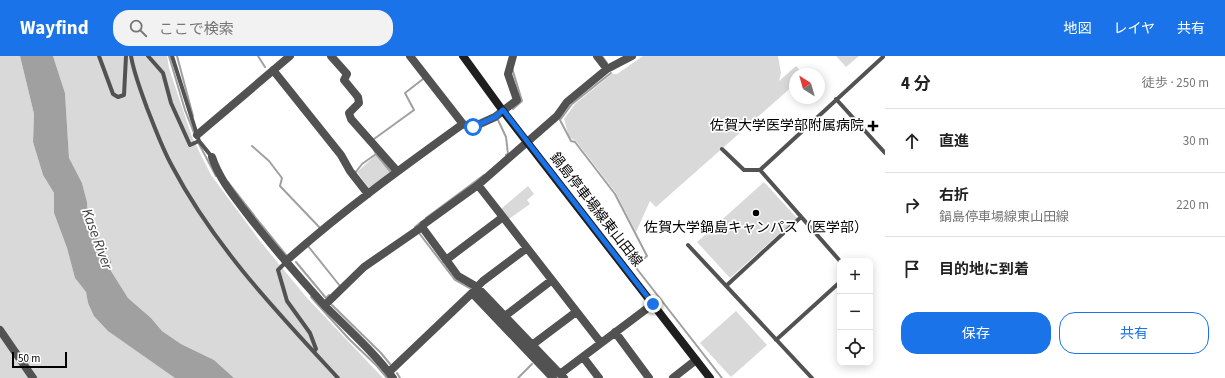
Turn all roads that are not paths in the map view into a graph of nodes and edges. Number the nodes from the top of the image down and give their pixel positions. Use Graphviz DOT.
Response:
graph roads {
  1 [pos="99,56"];
  2 [pos="126,56"];
  3 [pos="131,56"];
  4 [pos="148,56"];
  5 [pos="172,56"];
  6 [pos="290,56"];
  7 [pos="331,56"];
  8 [pos="410,56"];
  9 [pos="463,56"];
  10 [pos="597,56"];
  11 [pos="632,56"];
  12 [pos="884,56"];
  13 [pos="511,62"];
  14 [pos="607,69"];
  15 [pos="273,70"];
  16 [pos="836,99"];
  17 [pos="503,110"];
  18 [pos="462,124"];
  19 [pos="198,138"];
  20 [pos="527,141"];
  21 [pos="722,149"];
  22 [pos="885,153"];
  23 [pos="212,157"];
  24 [pos="760,170"];
  25 [pos="397,171"];
  26 [pos="478,185"];
  27 [pos="368,194"];
  28 [pos="503,217"];
  29 [pos="801,217"];
  30 [pos="419,229"];
  31 [pos="688,245"];
  32 [pos="527,248"];
  33 [pos="837,258"];
  34 [pos="446,260"];
  35 [pos="284,264"];
  36 [pos="552,280"];
  37 [pos="837,285"];
  38 [pos="726,286"];
  39 [pos="477,287"];
  40 [pos="653,304"];
  41 [pos="325,305"];
  42 [pos="576,312"];
  43 [pos="505,316"];
  44 [pos="0,330"];
  45 [pos="615,332"];
  46 [pos="776,340"];
  47 [pos="601,343"];
  48 [pos="532,345"];
  49 [pos="314,352"];
  50 [pos="583,357"];
  51 [pos="696,360"];
  52 [pos="391,375"];
  53 [pos="559,377"];
  54 [pos="33,378"];
  55 [pos="338,378"];
  56 [pos="599,378"];
  57 [pos="650,378"];
  58 [pos="673,378"];
  59 [pos="710,378"];
  60 [pos="812,378"];
  1 -- 2 [label="lane"];
  3 -- 49 [label="lane"];
  4 -- 19 [label="lane"];
  5 -- 19 [label="lane"];
  6 -- 15 [label="street"];
  7 -- 25 [label="street"];
  8 -- 18 [label="street"];
  9 -- 17 [label="main road, 鍋島停車場線東山田線"];
  10 -- 14 [label="street"];
  11 -- 14 [label="street"];
  12 -- 16 [label="lane"];
  13 -- 17 [label="street"];
  14 -- 20 [label="street"];
  15 -- 19 [label="street"];
  15 -- 27 [label="street"];
  16 -- 22 [label="lane"];
  16 -- 24 [label="lane"];
  17 -- 18 [label="street"];
  17 -- 20 [label="main road, 鍋島停車場線東山田線"];
  18 -- 25 [label="street"];
  19 -- 23 [label="lane"];
  20 -- 26 [label="street"];
  20 -- 40 [label="main road, 鍋島停車場線東山田線"];
  21 -- 24 [label="lane"];
  23 -- 35 [label="street"];
  24 -- 29 [label="lane"];
  25 -- 27 [label="street"];
  26 -- 28 [label="street"];
  26 -- 30 [label="street"];
  27 -- 35 [label="street"];
  28 -- 32 [label="street"];
  28 -- 34 [label="street"];
  29 -- 33 [label="lane"];
  29 -- 38 [label="lane"];
  30 -- 34 [label="street"];
  30 -- 41 [label="street"];
  31 -- 38 [label="lane"];
  32 -- 36 [label="street"];
  32 -- 39 [label="street"];
  34 -- 39 [label="street"];
  35 -- 41 [label="street"];
  35 -- 49 [label="lane"];
  36 -- 42 [label="street"];
  36 -- 43 [label="street"];
  37 -- 46 [label="lane"];
  38 -- 46 [label="lane"];
  39 -- 43 [label="street"];
  40 -- 45 [label="street"];
  40 -- 51 [label="main road, 鍋島停車場線東山田線"];
  41 -- 52 [label="street"];
  42 -- 47 [label="street"];
  42 -- 48 [label="street"];
  43 -- 48 [label="street"];
  44 -- 54 [label="street"];
  45 -- 47 [label="street"];
  45 -- 57 [label="street"];
  46 -- 60 [label="lane"];
  47 -- 50 [label="street"];
  48 -- 53 [label="street"];
  49 -- 55 [label="lane"];
  50 -- 53 [label="street"];
  50 -- 56 [label="street"];
  51 -- 58 [label="street"];
  51 -- 59 [label="main road, 鍋島停車場線東山田線"];
  52 -- 53 [label="street"];
}
